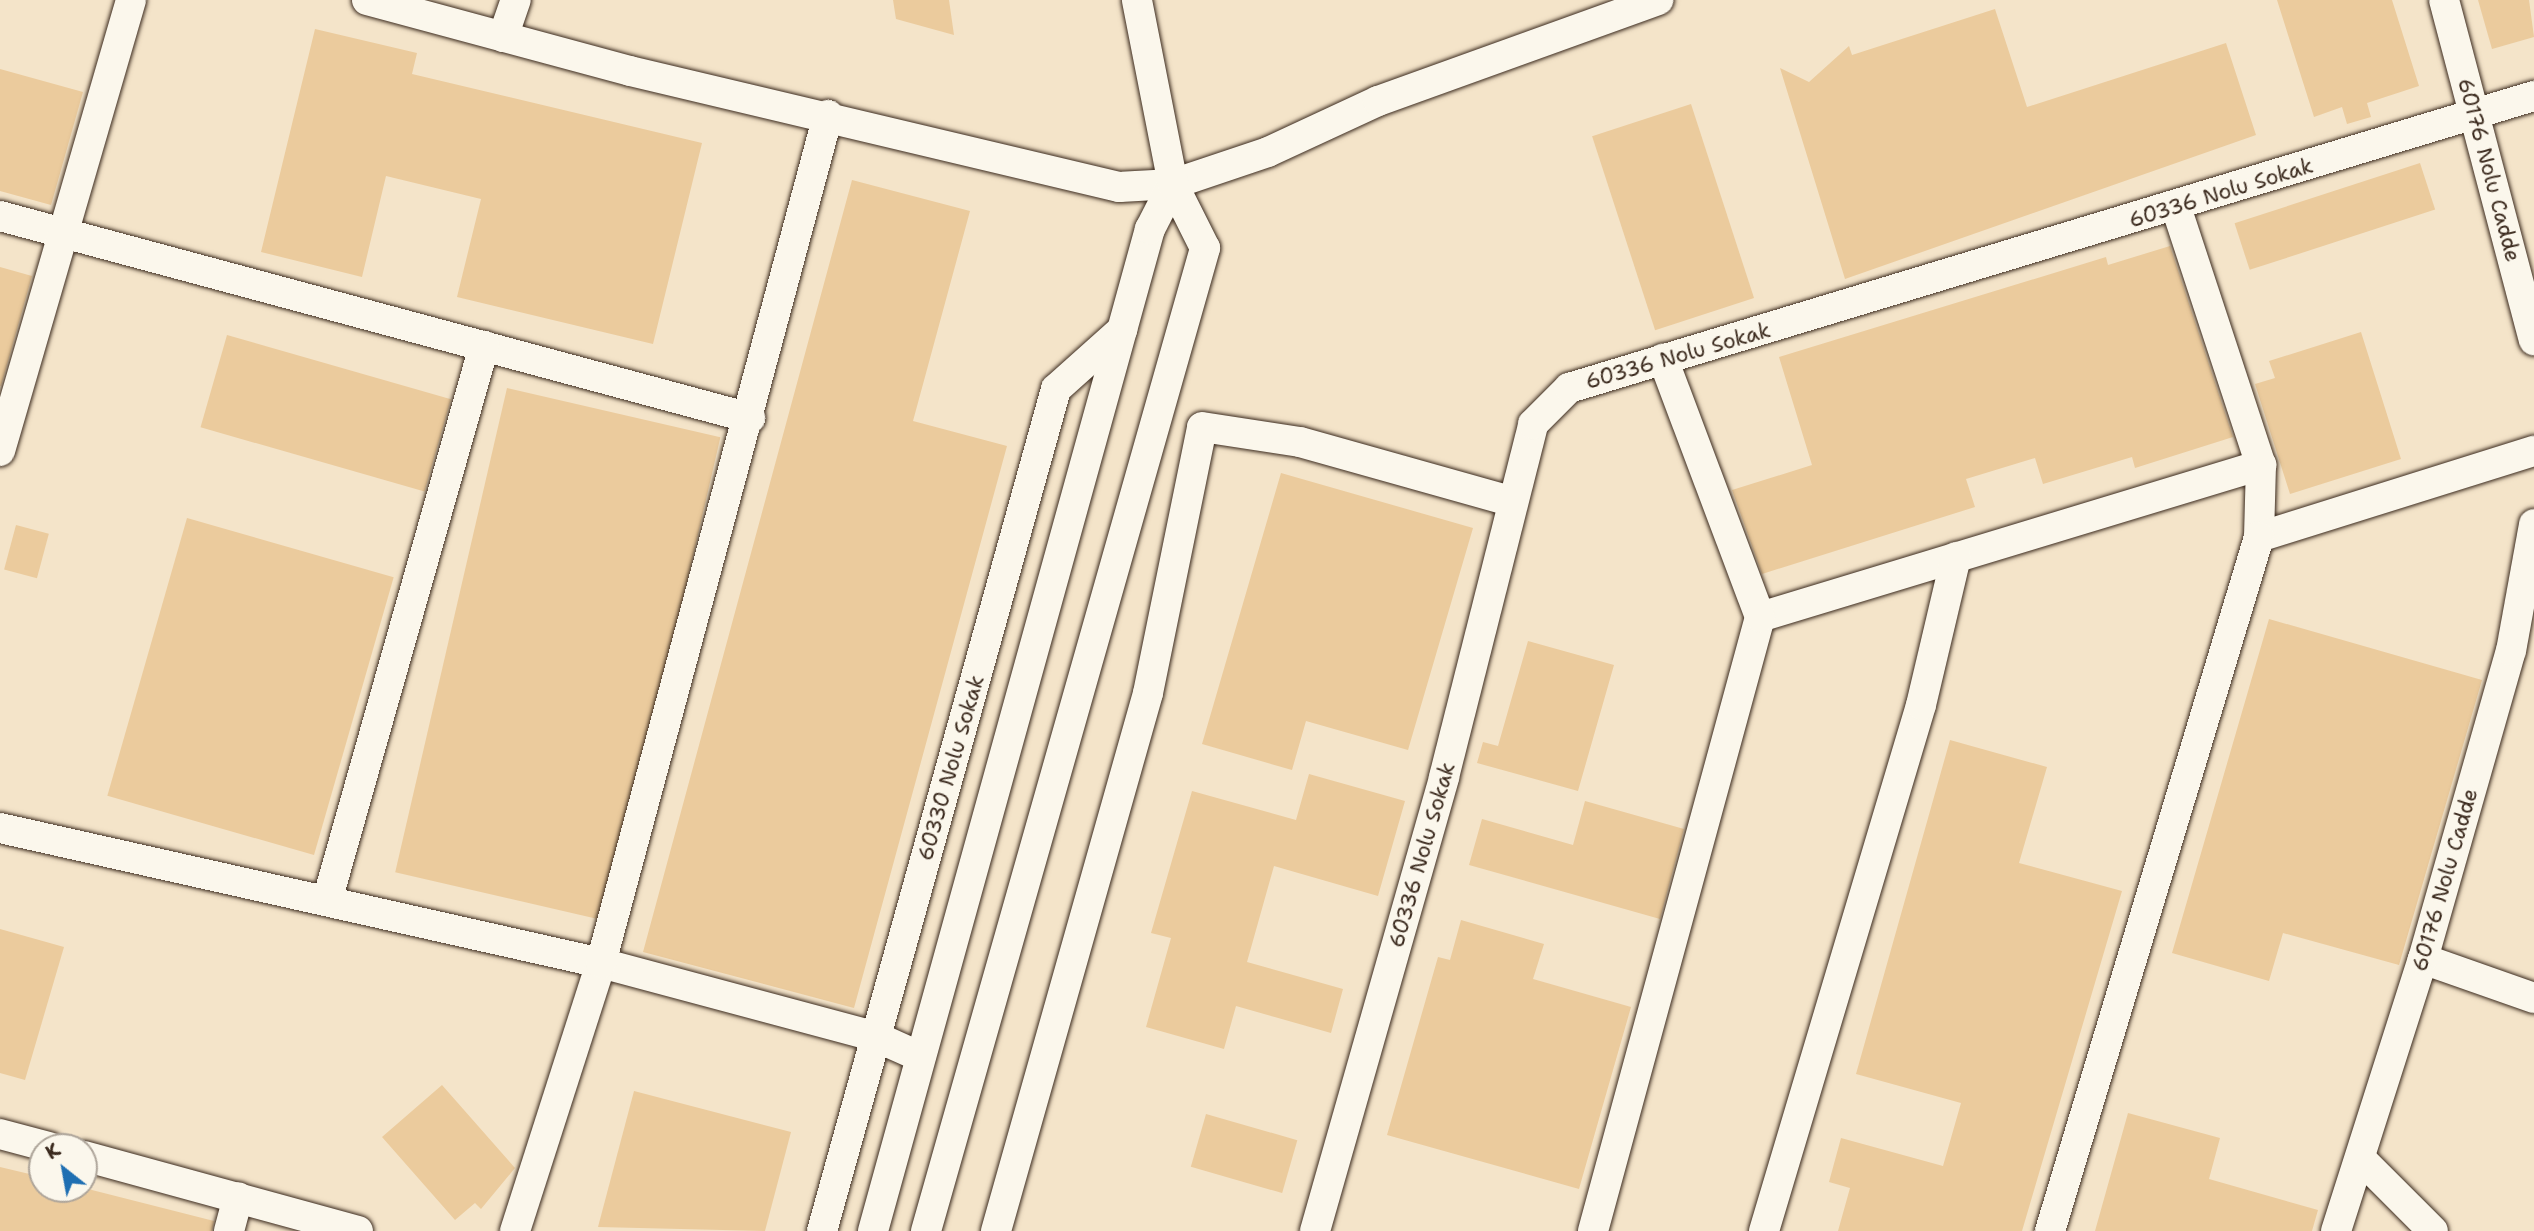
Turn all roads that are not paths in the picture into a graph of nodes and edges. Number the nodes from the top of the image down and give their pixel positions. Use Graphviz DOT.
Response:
graph roads {
  1 [pos="131,0"];
  2 [pos="367,0"];
  3 [pos="516,0"];
  4 [pos="1137,0"];
  5 [pos="1658,0"];
  6 [pos="2444,0"];
  7 [pos="503,37"];
  8 [pos="2534,96"];
  9 [pos="828,116"];
  10 [pos="2474,117"];
  11 [pos="1173,184"];
  12 [pos="2176,207"];
  13 [pos="0,216"];
  14 [pos="65,234"];
  15 [pos="1122,330"];
  16 [pos="2534,340"];
  17 [pos="484,346"];
  18 [pos="1663,359"];
  19 [pos="750,418"];
  20 [pos="0,451"];
  21 [pos="2534,451"];
  22 [pos="2261,465"];
  23 [pos="1513,502"];
  24 [pos="2533,529"];
  25 [pos="2259,537"];
  26 [pos="1956,558"];
  27 [pos="1760,617"];
  28 [pos="0,828"];
  29 [pos="327,901"];
  30 [pos="2423,959"];
  31 [pos="601,962"];
  32 [pos="2534,998"];
  33 [pos="874,1036"];
  34 [pos="921,1057"];
  35 [pos="0,1134"];
  36 [pos="28,1141"];
  37 [pos="2360,1158"];
  38 [pos="98,1160"];
  39 [pos="239,1197"];
  40 [pos="229,1231"];
  41 [pos="358,1231"];
  42 [pos="515,1231"];
  43 [pos="822,1231"];
  44 [pos="873,1231"];
  45 [pos="926,1231"];
  46 [pos="996,1231"];
  47 [pos="1315,1231"];
  48 [pos="1593,1231"];
  49 [pos="1764,1231"];
  50 [pos="2050,1231"];
  51 [pos="2336,1231"];
  52 [pos="2433,1231"];
  1 -- 14 [label="street"];
  2 -- 7 [label="street"];
  3 -- 7 [label="street"];
  4 -- 11 [label="street"];
  5 -- 11 [label="street"];
  6 -- 10 [label="street, 60176 Nolu Cadde"];
  7 -- 9 [label="street"];
  8 -- 10 [label="street, 60336 Nolu Sokak"];
  9 -- 11 [label="street"];
  9 -- 19 [label="street"];
  10 -- 12 [label="street, 60336 Nolu Sokak"];
  10 -- 16 [label="street, 60176 Nolu Cadde"];
  11 -- 15 [label="street"];
  11 -- 45 [label="street"];
  12 -- 18 [label="street, 60336 Nolu Sokak"];
  12 -- 22 [label="street"];
  13 -- 14 [label="street"];
  14 -- 17 [label="street"];
  14 -- 20 [label="street"];
  15 -- 33 [label="street, 60330 Nolu Sokak"];
  15 -- 34 [label="street"];
  17 -- 19 [label="street"];
  17 -- 29 [label="street"];
  18 -- 23 [label="street, 60336 Nolu Sokak"];
  18 -- 27 [label="street"];
  19 -- 31 [label="street"];
  21 -- 25 [label="street"];
  22 -- 25 [label="street"];
  22 -- 26 [label="street"];
  23 -- 46 [label="street"];
  23 -- 47 [label="street, 60336 Nolu Sokak"];
  24 -- 30 [label="street, 60176 Nolu Cadde"];
  25 -- 50 [label="street"];
  26 -- 27 [label="street"];
  26 -- 49 [label="street"];
  27 -- 48 [label="street"];
  28 -- 29 [label="street"];
  29 -- 31 [label="street"];
  30 -- 32 [label="street"];
  30 -- 37 [label="street, 60176 Nolu Cadde"];
  31 -- 33 [label="street"];
  31 -- 42 [label="street"];
  33 -- 34 [label="street"];
  33 -- 43 [label="street, 60330 Nolu Sokak"];
  34 -- 44 [label="street"];
  35 -- 36 [label="street"];
  37 -- 51 [label="street, 60176 Nolu Cadde"];
  37 -- 52 [label="street"];
  38 -- 39 [label="street"];
  39 -- 40 [label="street"];
  39 -- 41 [label="street"];
}
